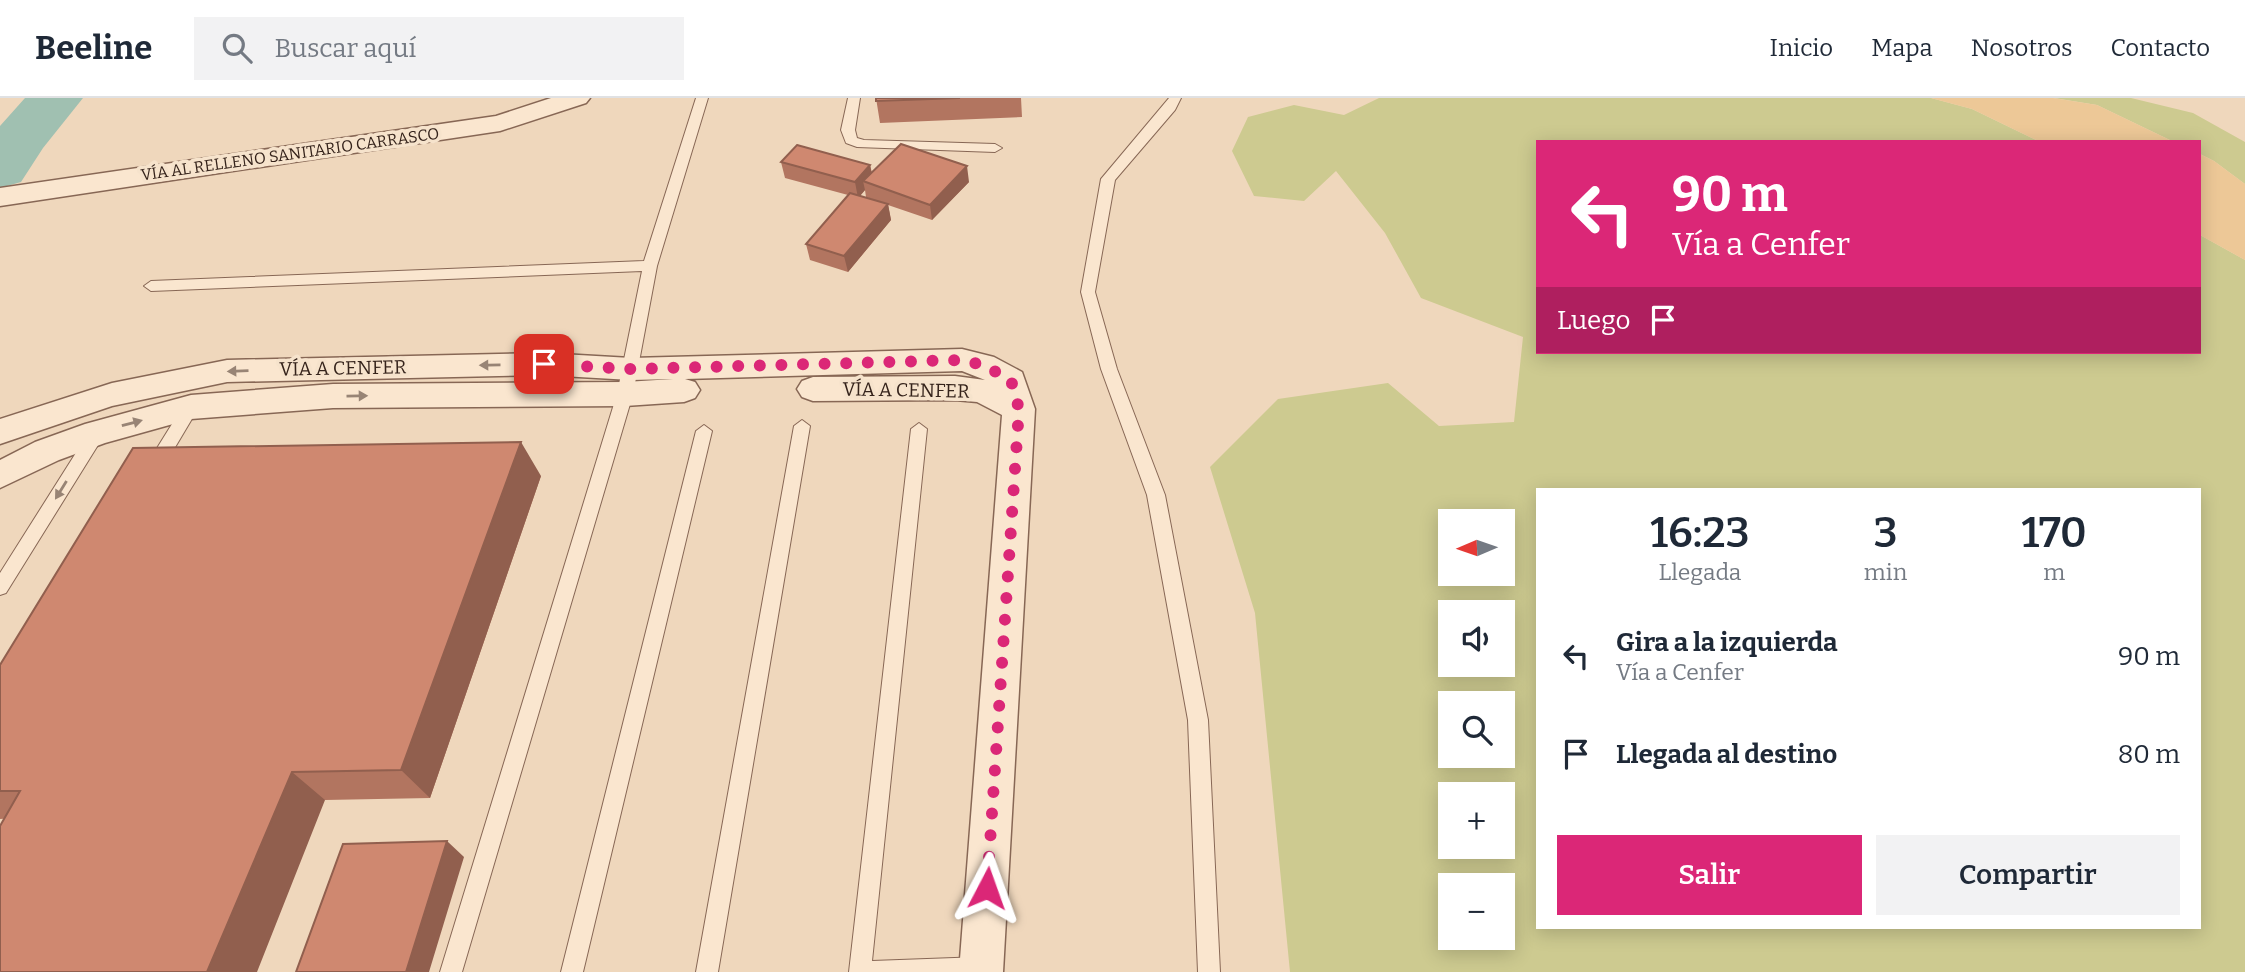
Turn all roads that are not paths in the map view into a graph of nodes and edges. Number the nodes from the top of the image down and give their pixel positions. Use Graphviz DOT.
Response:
graph roads {
  1 [pos="577,98"];
  2 [pos="702,98"];
  3 [pos="854,98"];
  4 [pos="1175,98"];
  5 [pos="995,148"];
  6 [pos="0,197"];
  7 [pos="650,266"];
  8 [pos="151,286"];
  9 [pos="628,381"];
  10 [pos="191,407"];
  11 [pos="802,426"];
  12 [pos="919,429"];
  13 [pos="704,431"];
  14 [pos="0,432"];
  15 [pos="97,432"];
  16 [pos="0,475"];
  17 [pos="145,482"];
  18 [pos="0,588"];
  19 [pos="981,970"];
  20 [pos="451,972"];
  21 [pos="572,972"];
  22 [pos="707,972"];
  23 [pos="862,972"];
  24 [pos="1209,972"];
  1 -- 6 [label="street, VÍA AL RELLENO SANITARIO CARRASCO"];
  2 -- 7 [label="lane"];
  3 -- 5 [label="lane"];
  4 -- 24 [label="lane"];
  7 -- 8 [label="lane"];
  7 -- 9 [label="lane"];
  10 -- 9 [label="street, VÍA A CENFER, one-way"];
  9 -- 14 [label="street, VÍA A CENFER, one-way"];
  9 -- 19 [label="street, VÍA A CENFER"];
  9 -- 20 [label="lane"];
  15 -- 10 [label="street, VÍA A CENFER, one-way"];
  10 -- 17 [label="lane"];
  11 -- 22 [label="lane"];
  12 -- 23 [label="lane"];
  13 -- 21 [label="lane"];
  15 -- 16 [label="street, VÍA A CENFER"];
  15 -- 18 [label="lane, one-way"];
  19 -- 23 [label="lane"];
}
